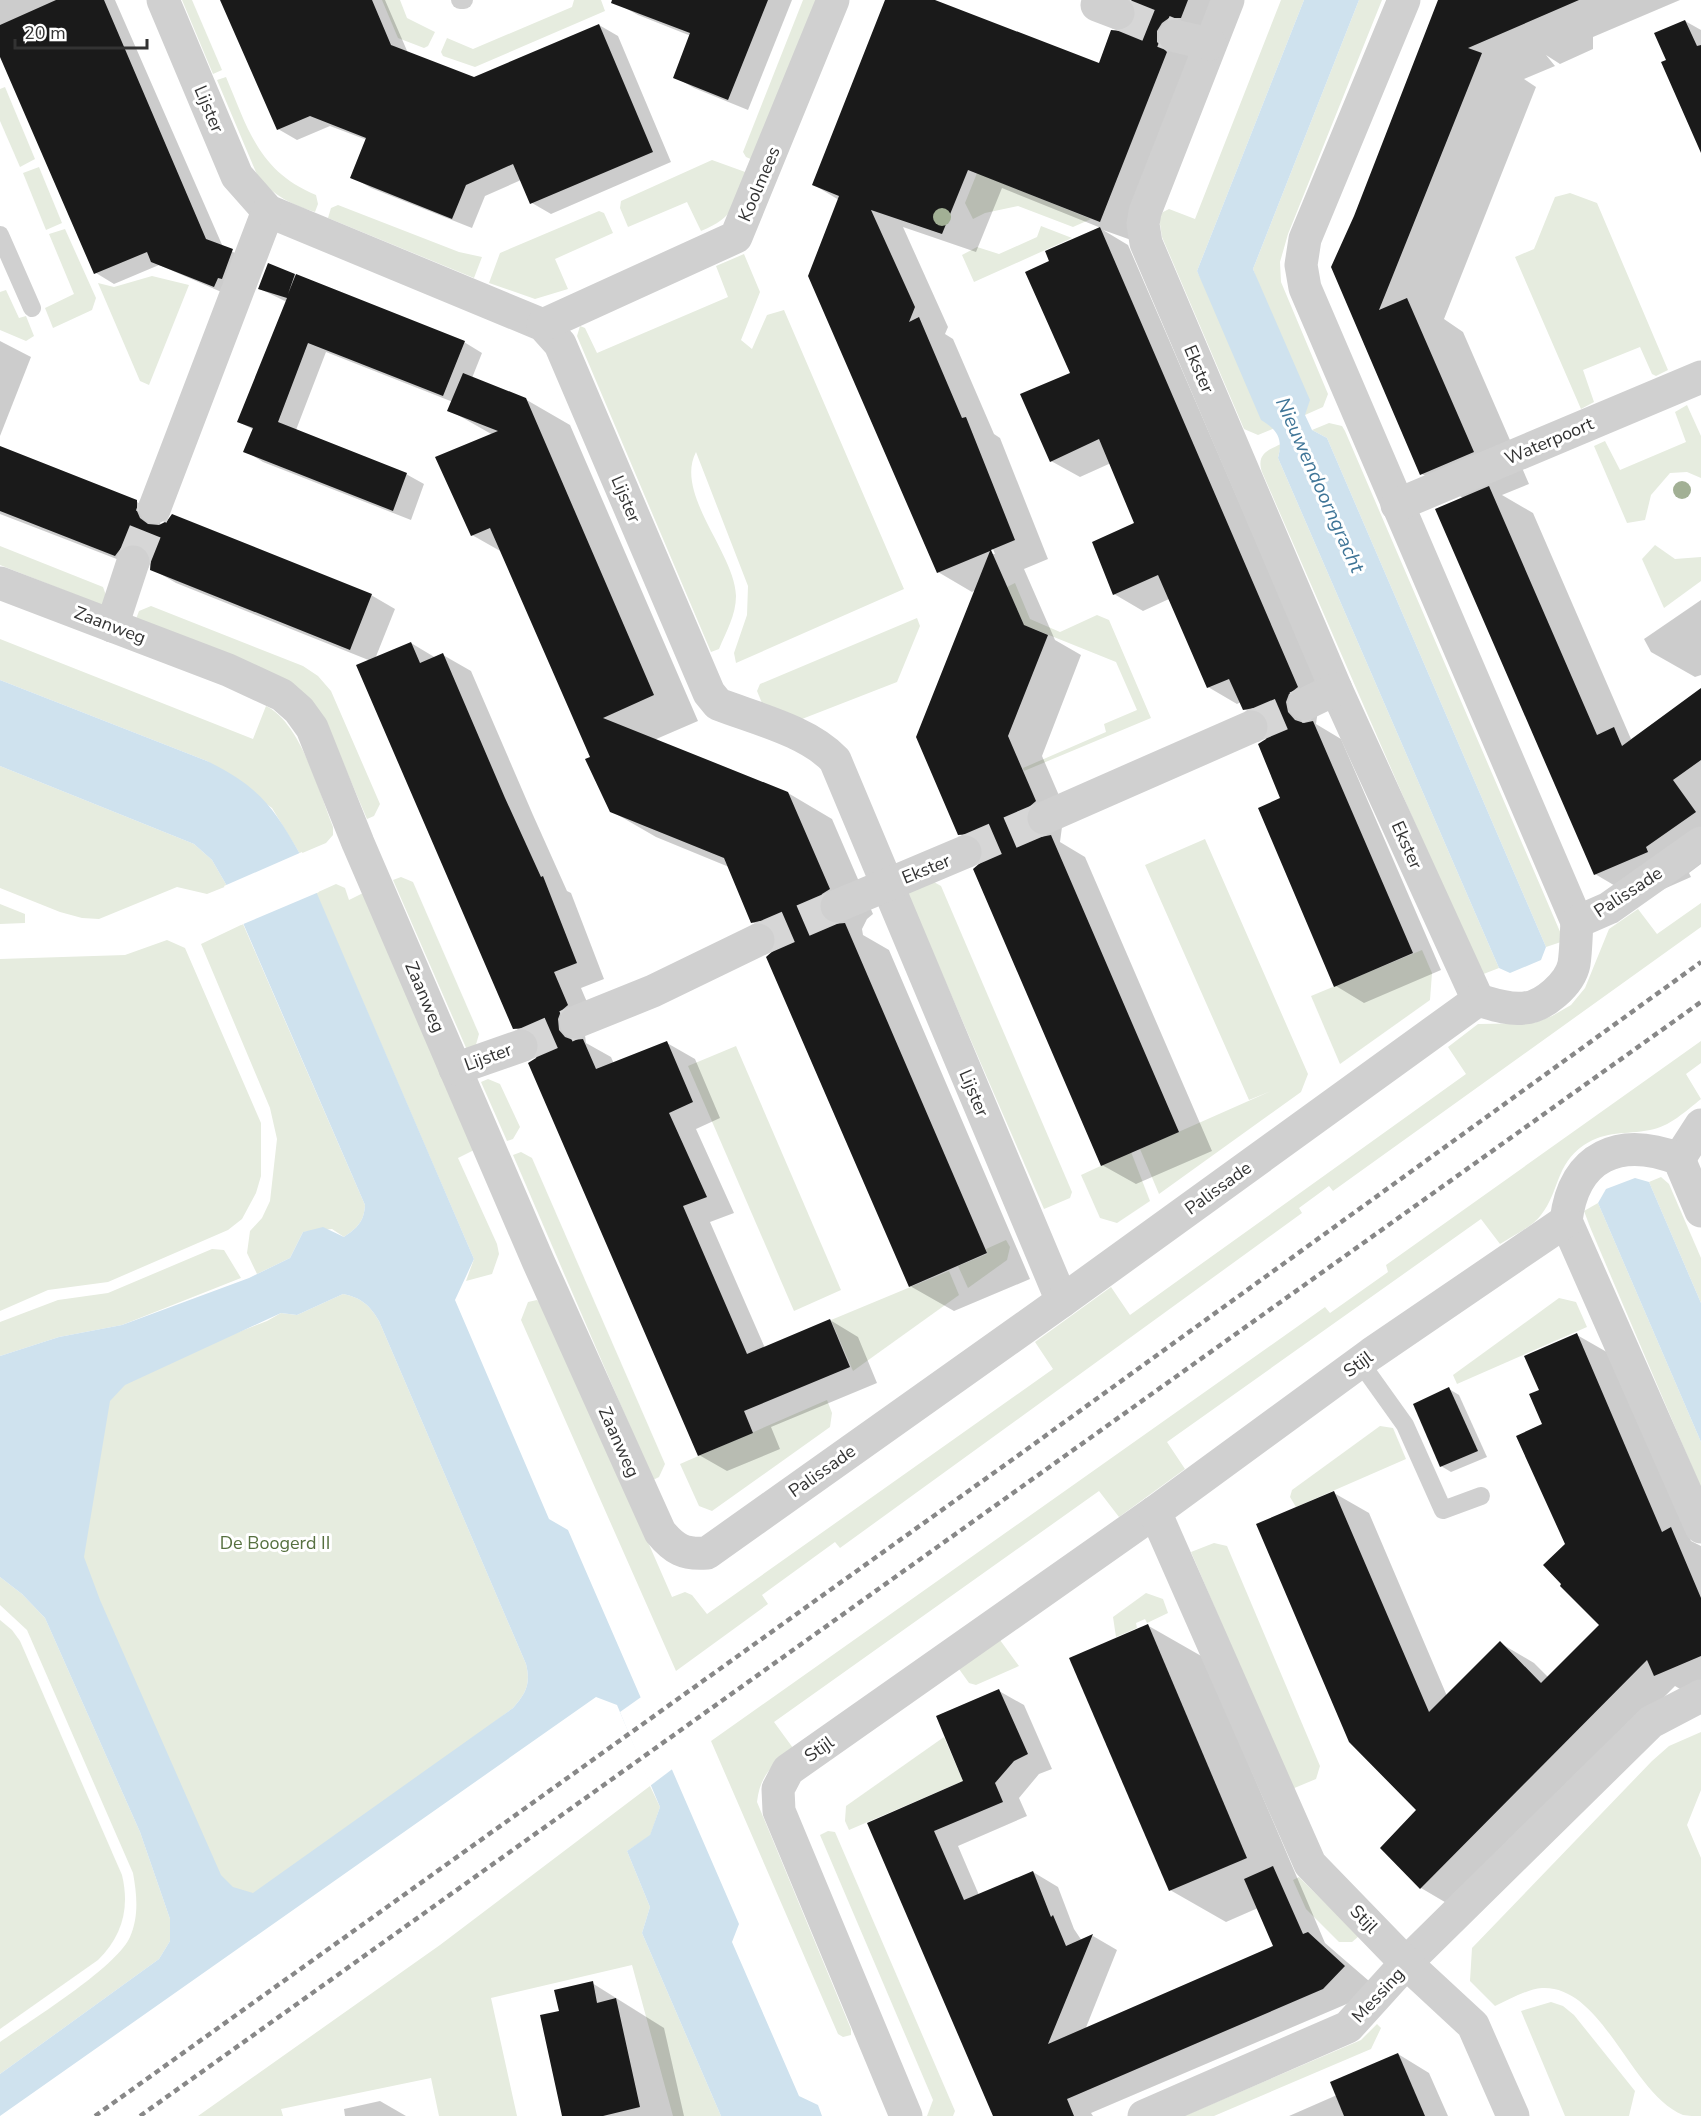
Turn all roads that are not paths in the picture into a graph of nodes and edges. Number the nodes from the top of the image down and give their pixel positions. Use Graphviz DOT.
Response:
graph roads {
  1 [pos="163,0"];
  2 [pos="833,0"];
  3 [pos="1228,0"];
  4 [pos="1404,0"];
  5 [pos="1175,36"];
  6 [pos="1210,44"];
  7 [pos="268,212"];
  8 [pos="0,235"];
  9 [pos="32,308"];
  10 [pos="543,325"];
  11 [pos="1701,377"];
  12 [pos="1397,505"];
  13 [pos="155,507"];
  14 [pos="133,562"];
  15 [pos="0,583"];
  16 [pos="112,626"];
  17 [pos="1336,689"];
  18 [pos="1305,704"];
  19 [pos="1251,727"];
  20 [pos="1044,818"];
  21 [pos="1701,843"];
  22 [pos="965,852"];
  23 [pos="886,885"];
  24 [pos="837,906"];
  25 [pos="1577,922"];
  26 [pos="758,940"];
  27 [pos="1478,1000"];
  28 [pos="576,1022"];
  29 [pos="520,1046"];
  30 [pos="455,1069"];
  31 [pos="1701,1125"];
  32 [pos="1679,1159"];
  33 [pos="1701,1211"];
  34 [pos="1566,1221"];
  35 [pos="1062,1301"];
  36 [pos="1360,1362"];
  37 [pos="1481,1496"];
  38 [pos="1155,1512"];
  39 [pos="1701,1527"];
  40 [pos="706,1553"];
  41 [pos="1701,1696"];
  42 [pos="1406,1963"];
  43 [pos="906,2116"];
  44 [pos="1144,2116"];
  45 [pos="1513,2116"];
  1 -- 7 [label="street, Lijster"];
  2 -- 10 [label="street, Koolmees"];
  3 -- 6 [label="street, Ekster"];
  4 -- 12 [label="street"];
  5 -- 6 [label="street"];
  6 -- 17 [label="street, Ekster"];
  7 -- 10 [label="street, Lijster"];
  7 -- 13 [label="street"];
  8 -- 9 [label="lane"];
  10 -- 23 [label="street, Lijster"];
  11 -- 12 [label="street, Waterpoort"];
  12 -- 25 [label="street"];
  14 -- 16 [label="street"];
  15 -- 16 [label="street, Zaanweg"];
  16 -- 30 [label="street, Zaanweg"];
  17 -- 18 [label="street"];
  17 -- 27 [label="street, Ekster"];
  19 -- 20 [label="street"];
  21 -- 25 [label="street, Palissade"];
  22 -- 23 [label="street, Ekster"];
  23 -- 24 [label="street"];
  23 -- 35 [label="street, Lijster"];
  25 -- 27 [label="street, Palissade"];
  26 -- 28 [label="street"];
  27 -- 35 [label="street, Palissade"];
  29 -- 30 [label="street, Lijster"];
  30 -- 40 [label="street, Zaanweg"];
  31 -- 32 [label="street"];
  32 -- 33 [label="street"];
  32 -- 34 [label="street"];
  34 -- 36 [label="street, Stijl"];
  34 -- 39 [label="street"];
  35 -- 40 [label="street, Palissade"];
  36 -- 37 [label="lane"];
  36 -- 38 [label="street, Stijl"];
  38 -- 42 [label="street, Stijl"];
  38 -- 43 [label="street, Stijl"];
  41 -- 42 [label="street"];
  42 -- 44 [label="street, Messing"];
  42 -- 45 [label="street, Messing"];
}
